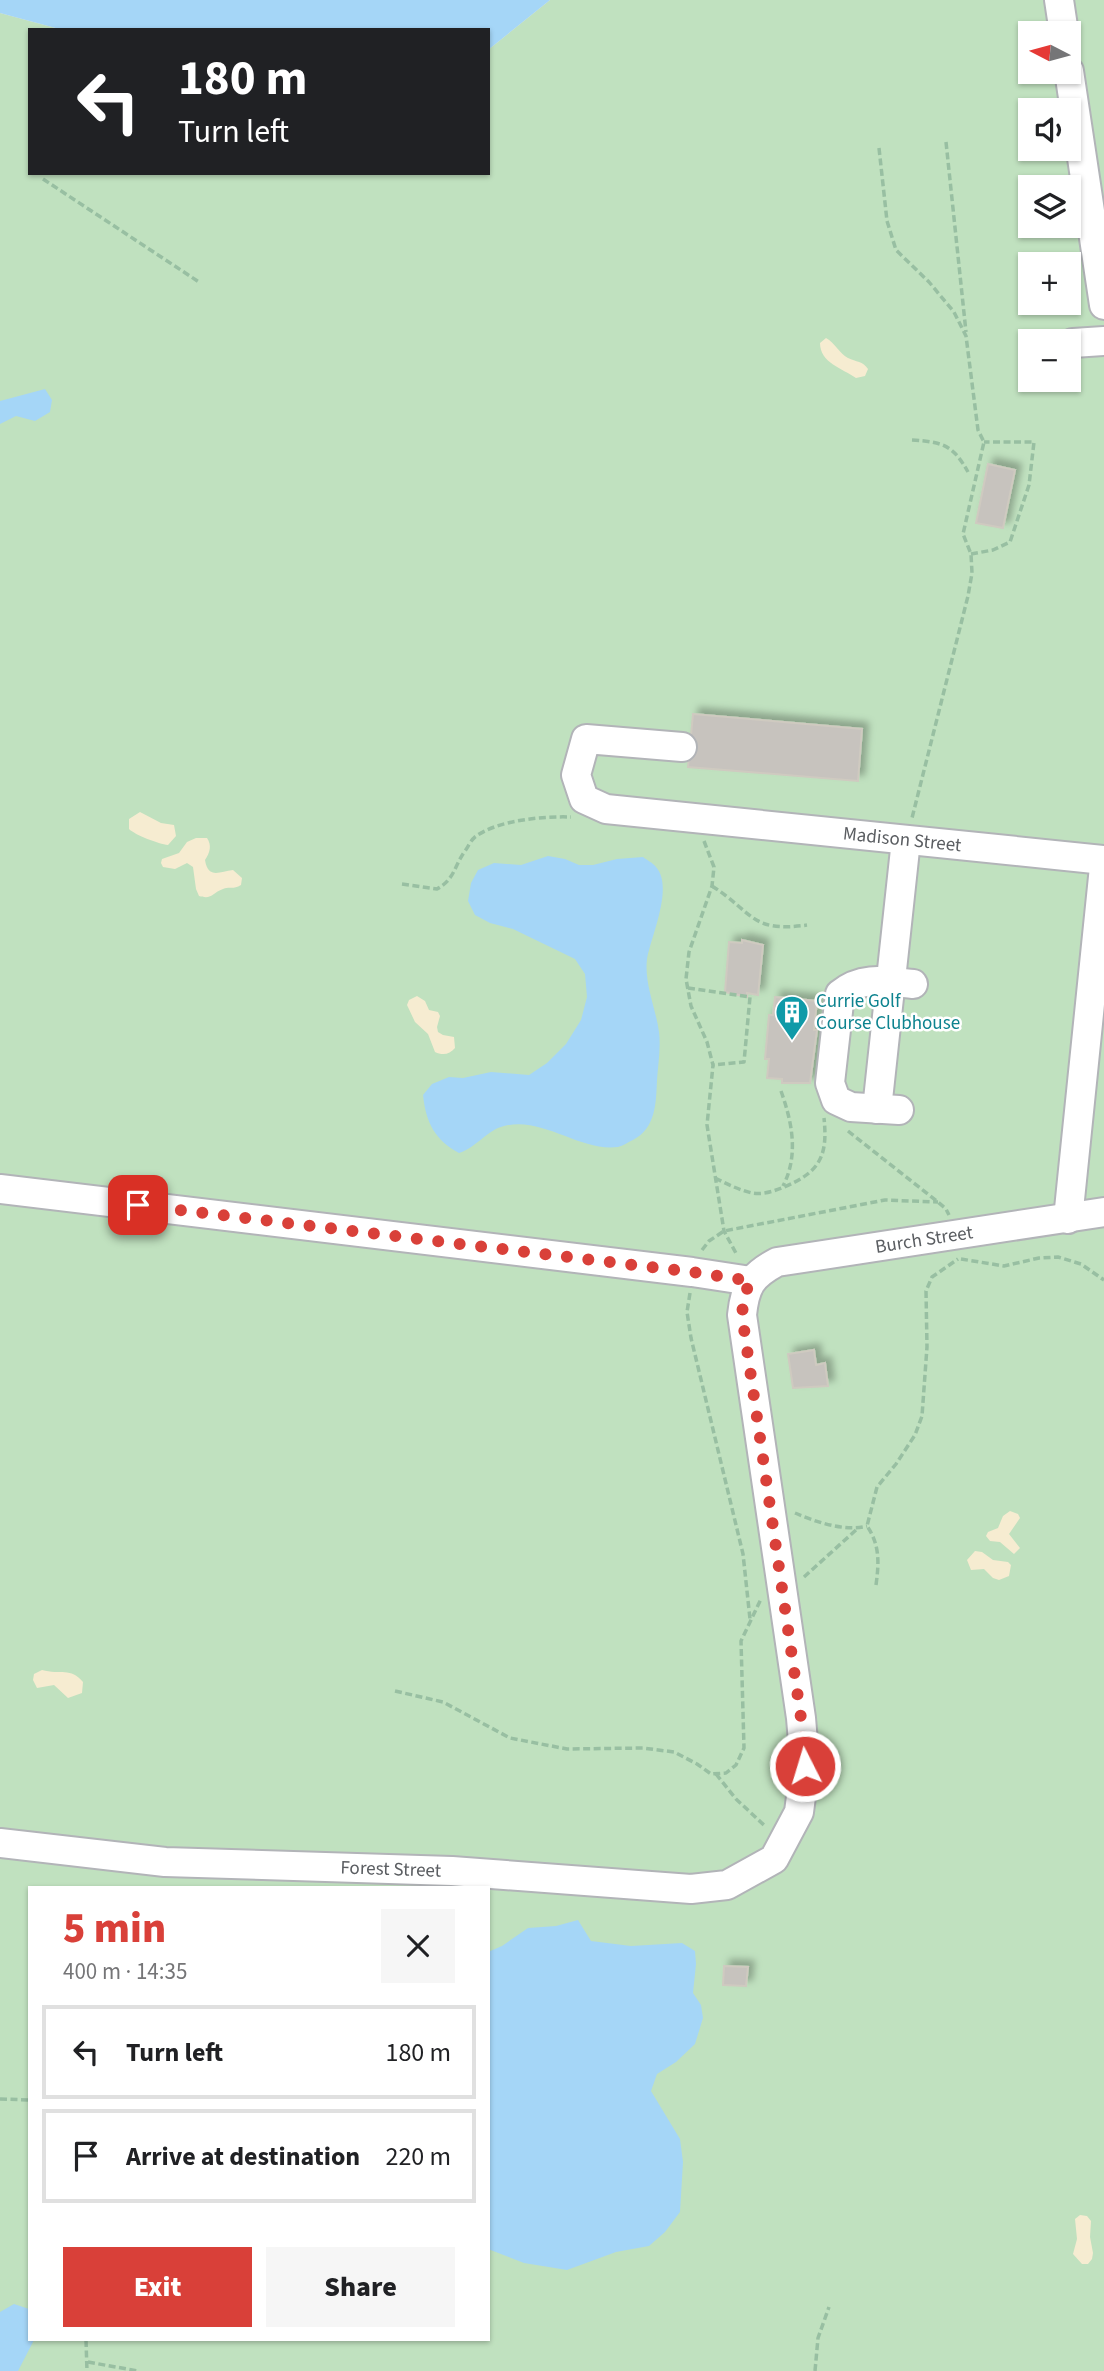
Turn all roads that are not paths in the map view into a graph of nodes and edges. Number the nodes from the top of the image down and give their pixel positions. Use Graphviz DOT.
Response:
graph roads {
  1 [pos="1059,0"];
  2 [pos="1062,21"];
  3 [pos="1070,84"];
  4 [pos="1077,175"];
  5 [pos="1081,204"];
  6 [pos="1104,305"];
  7 [pos="1104,341"];
  8 [pos="1081,342"];
  9 [pos="682,747"];
  10 [pos="906,841"];
  11 [pos="1104,860"];
  12 [pos="1104,867"];
  13 [pos="902,983"];
  14 [pos="0,1189"];
  15 [pos="1104,1212"];
  16 [pos="1068,1219"];
  17 [pos="751,1281"];
  18 [pos="0,1843"];
  1 -- 2 [label="street"];
  3 -- 4 [label="street"];
  5 -- 6 [label="street"];
  7 -- 8 [label="street"];
  9 -- 10 [label="street, Madison Street"];
  10 -- 11 [label="street, Madison Street"];
  10 -- 13 [label="street"];
  12 -- 16 [label="street"];
  13 -- 13 [label="street"];
  14 -- 17 [label="street"];
  15 -- 16 [label="street, Burch Street"];
  16 -- 17 [label="street, Burch Street"];
  17 -- 18 [label="street, Forest Street"];
}
